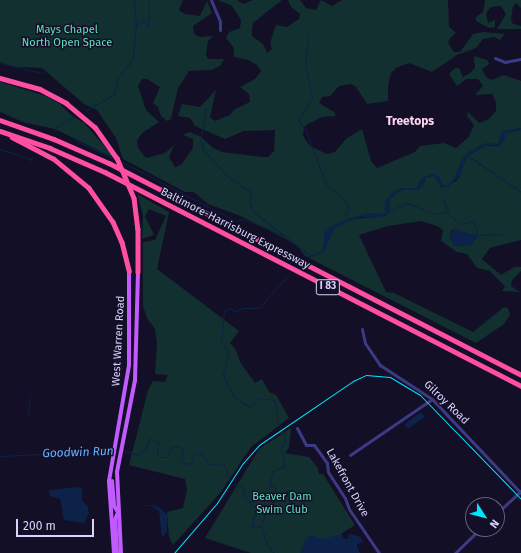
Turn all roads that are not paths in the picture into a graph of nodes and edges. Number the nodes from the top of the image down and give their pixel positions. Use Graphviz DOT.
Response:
graph roads {
  1 [pos="211,0"];
  2 [pos="220,30"];
  3 [pos="495,58"];
  4 [pos="521,59"];
  5 [pos="0,78"];
  6 [pos="0,120"];
  7 [pos="0,131"];
  8 [pos="129,272"];
  9 [pos="138,272"];
  10 [pos="362,329"];
  11 [pos="521,375"];
  12 [pos="521,386"];
  13 [pos="432,399"];
  14 [pos="298,428"];
  15 [pos="350,454"];
  16 [pos="111,462"];
  17 [pos="521,492"];
  18 [pos="505,506"];
  19 [pos="118,512"];
  20 [pos="471,537"];
  21 [pos="115,553"];
  22 [pos="121,553"];
  23 [pos="379,553"];
  24 [pos="454,553"];
  1 -- 2 [label="street"];
  3 -- 4 [label="street"];
  5 -- 9 [label="highway, bridge"];
  6 -- 11 [label="highway, Baltimore-Harrisburg Expressway / I 83"];
  7 -- 8 [label="highway"];
  7 -- 12 [label="highway, Baltimore-Harrisburg Expressway / I 83"];
  8 -- 16 [label="main road, West Warren Road"];
  9 -- 19 [label="main road, West Warren Road"];
  10 -- 13 [label="street, Gilroy Road"];
  13 -- 15 [label="street"];
  13 -- 17 [label="street, Gilroy Road"];
  14 -- 23 [label="street, Lakefront Drive"];
  16 -- 19 [label="main road"];
  16 -- 21 [label="main road, West Warren Road"];
  17 -- 18 [label="street"];
  19 -- 21 [label="main road"];
  19 -- 22 [label="main road, West Warren Road"];
  20 -- 24 [label="street"];
}
